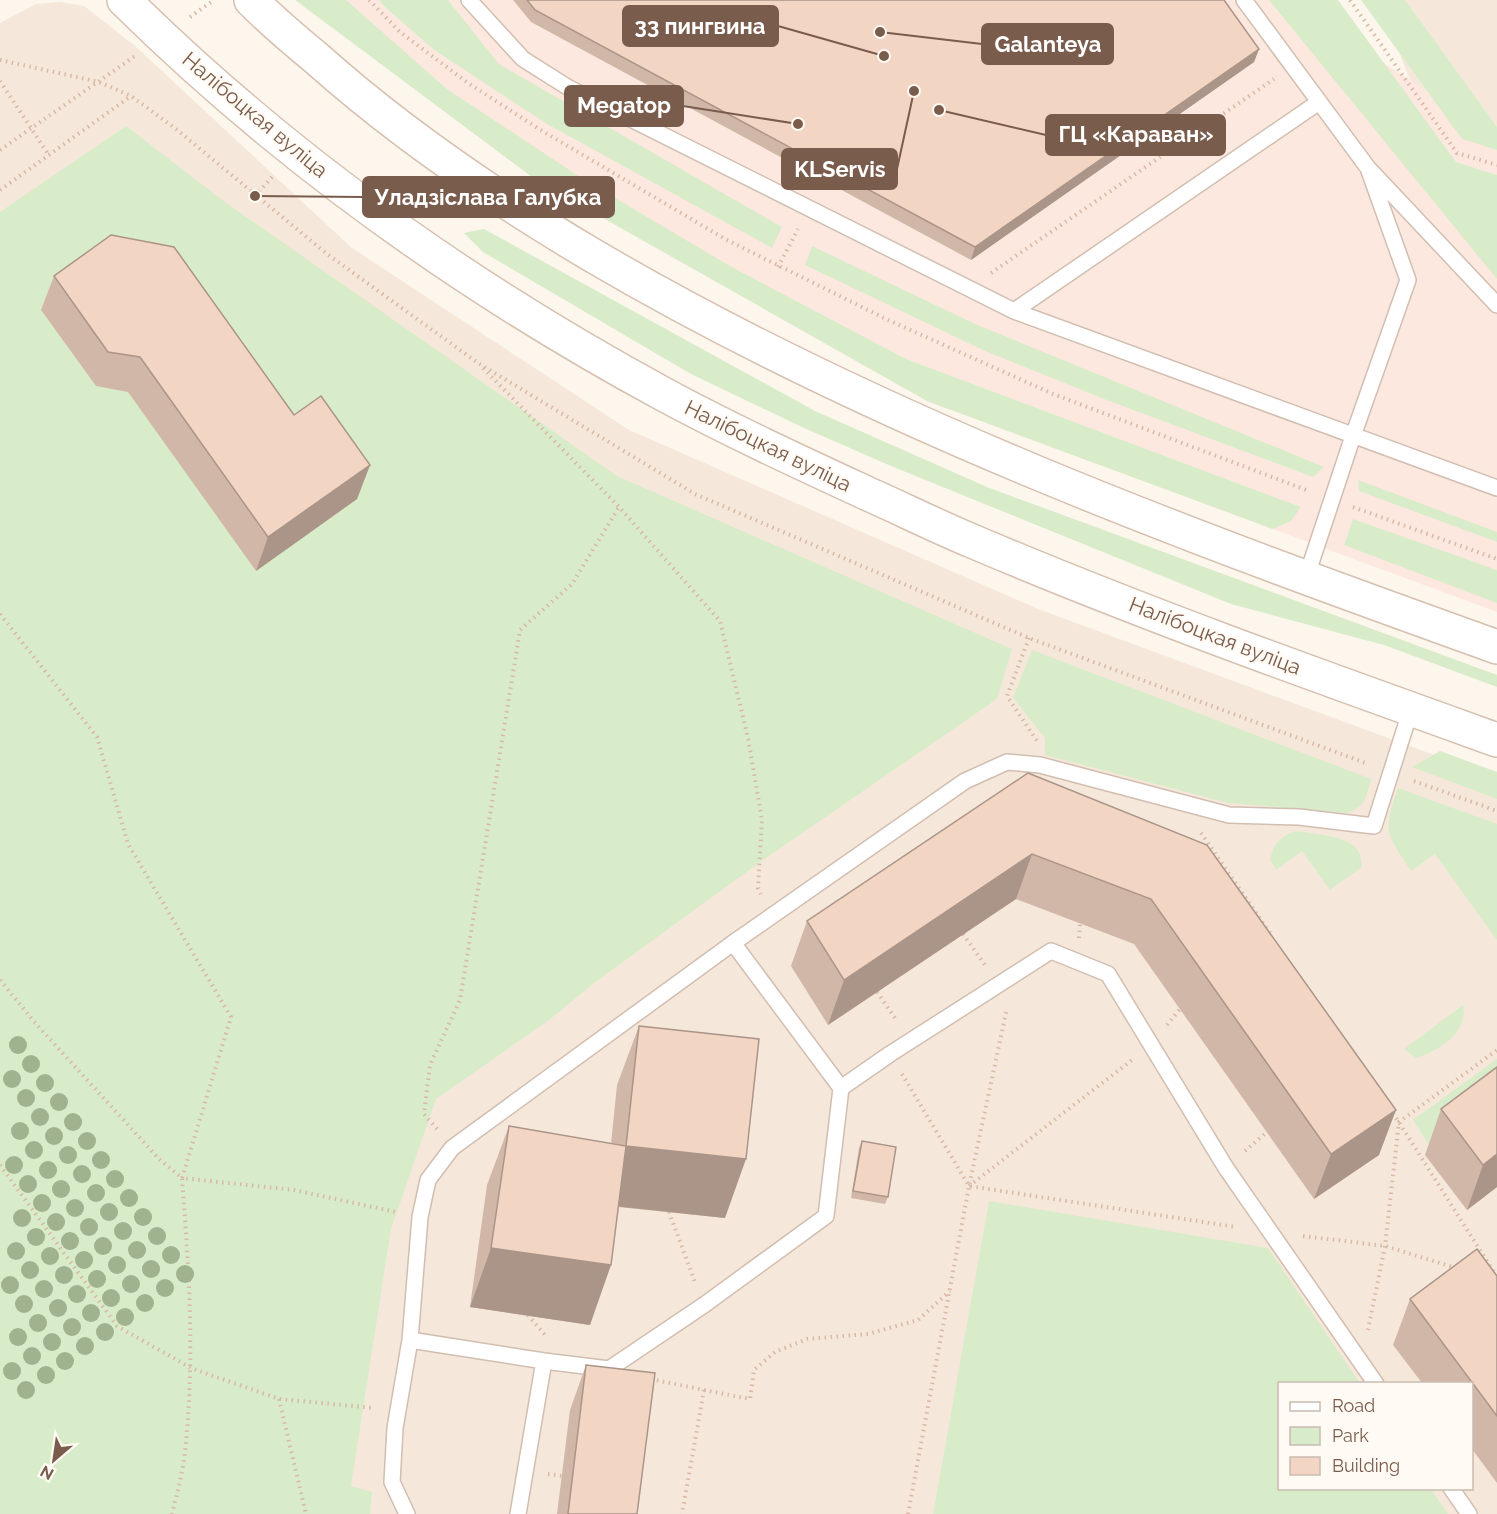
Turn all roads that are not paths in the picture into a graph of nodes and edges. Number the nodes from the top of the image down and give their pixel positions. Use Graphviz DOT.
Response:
graph roads {
  1 [pos="124,0"];
  2 [pos="251,0"];
  3 [pos="469,0"];
  4 [pos="1245,0"];
  5 [pos="1319,102"];
  6 [pos="1368,168"];
  7 [pos="1497,304"];
  8 [pos="1014,311"];
  9 [pos="1353,436"];
  10 [pos="1497,488"];
  11 [pos="1306,578"];
  12 [pos="1497,647"];
  13 [pos="1412,709"];
  14 [pos="1497,740"];
  15 [pos="733,944"];
  16 [pos="841,1088"];
  17 [pos="410,1340"];
  18 [pos="544,1361"];
  19 [pos="1375,1382"];
  20 [pos="1452,1490"];
  21 [pos="407,1514"];
  22 [pos="518,1514"];
  23 [pos="1469,1514"];
  1 -- 13 [label="main road, Налібоцкая вуліца"];
  2 -- 11 [label="main road"];
  3 -- 8 [label="lane"];
  4 -- 5 [label="lane"];
  5 -- 6 [label="lane"];
  5 -- 8 [label="lane"];
  6 -- 7 [label="lane"];
  6 -- 9 [label="lane"];
  8 -- 9 [label="lane"];
  9 -- 10 [label="lane"];
  9 -- 11 [label="lane"];
  11 -- 12 [label="main road"];
  13 -- 14 [label="main road, Налібоцкая вуліца"];
  13 -- 15 [label="lane"];
  15 -- 16 [label="lane"];
  15 -- 17 [label="lane"];
  16 -- 18 [label="lane"];
  16 -- 19 [label="lane"];
  17 -- 18 [label="lane"];
  17 -- 21 [label="lane"];
  18 -- 22 [label="lane"];
  20 -- 23 [label="lane"];
}
